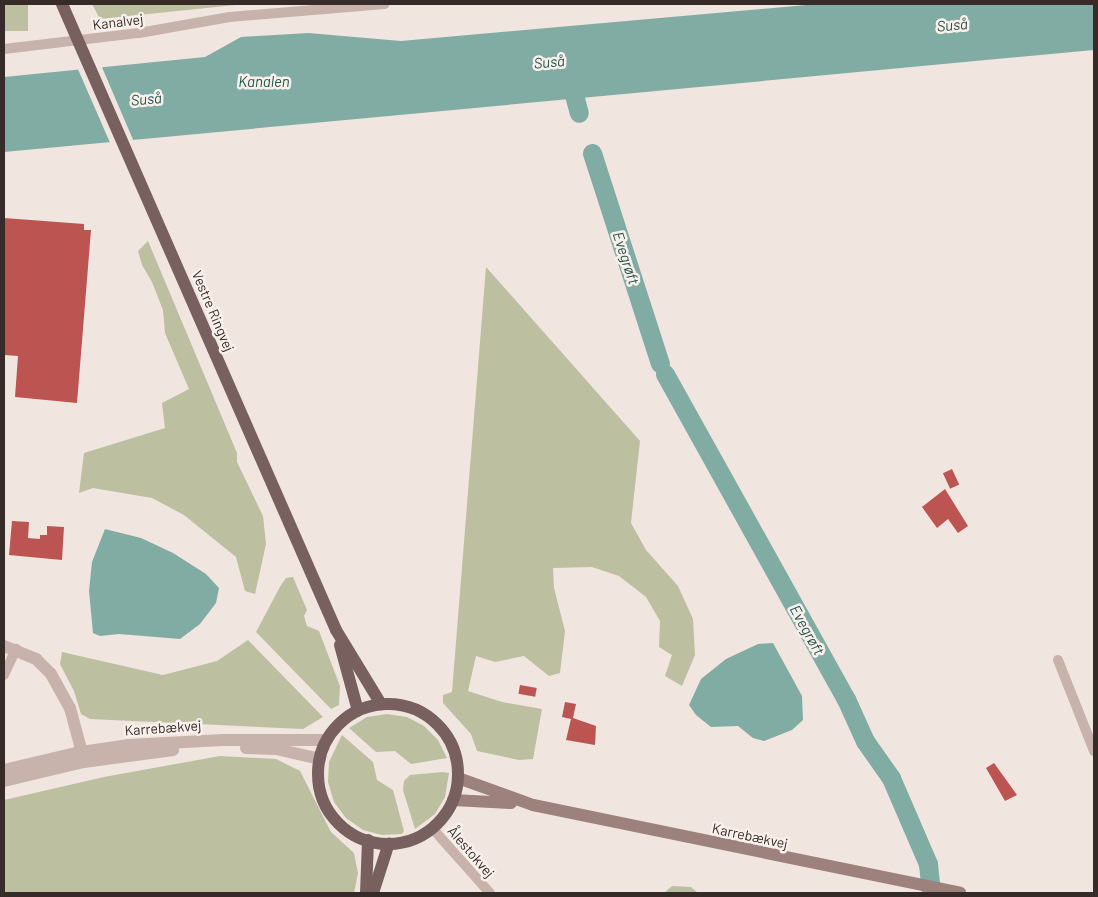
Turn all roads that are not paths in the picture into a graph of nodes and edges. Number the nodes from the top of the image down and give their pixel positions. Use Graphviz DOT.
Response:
graph roads {
  1 [pos="62,4"];
  2 [pos="384,4"];
  3 [pos="4,49"];
  4 [pos="336,630"];
  5 [pos="10,647"];
  6 [pos="1058,660"];
  7 [pos="4,675"];
  8 [pos="380,704"];
  9 [pos="358,711"];
  10 [pos="327,740"];
  11 [pos="1094,751"];
  12 [pos="83,757"];
  13 [pos="320,759"];
  14 [pos="4,770"];
  15 [pos="458,778"];
  16 [pos="4,781"];
  17 [pos="453,800"];
  18 [pos="533,805"];
  19 [pos="432,828"];
  20 [pos="368,840"];
  21 [pos="389,844"];
  22 [pos="366,893"];
  23 [pos="373,893"];
  24 [pos="490,893"];
  25 [pos="960,893"];
  1 -- 4 [label="main road, Vestre Ringvej"];
  2 -- 3 [label="street, Kanalvej"];
  4 -- 8 [label="main road, Vestre Ringvej"];
  4 -- 9 [label="main road, Vestre Ringvej"];
  5 -- 7 [label="street"];
  5 -- 12 [label="street"];
  6 -- 11 [label="street"];
  8 -- 9 [label="main road"];
  8 -- 15 [label="main road"];
  9 -- 10 [label="main road"];
  10 -- 12 [label="street, Karrebækvej"];
  10 -- 13 [label="main road"];
  12 -- 13 [label="street, Karrebækvej"];
  12 -- 14 [label="street, Karrebækvej"];
  12 -- 16 [label="street, Karrebækvej"];
  13 -- 20 [label="main road"];
  15 -- 17 [label="main road"];
  15 -- 18 [label="main road, Karrebækvej"];
  17 -- 18 [label="main road, Karrebækvej"];
  17 -- 19 [label="main road"];
  18 -- 25 [label="main road, Karrebækvej"];
  19 -- 21 [label="main road"];
  19 -- 24 [label="street, Ålestokvej"];
  20 -- 21 [label="main road"];
  20 -- 22 [label="main road"];
  21 -- 23 [label="main road"];
}
